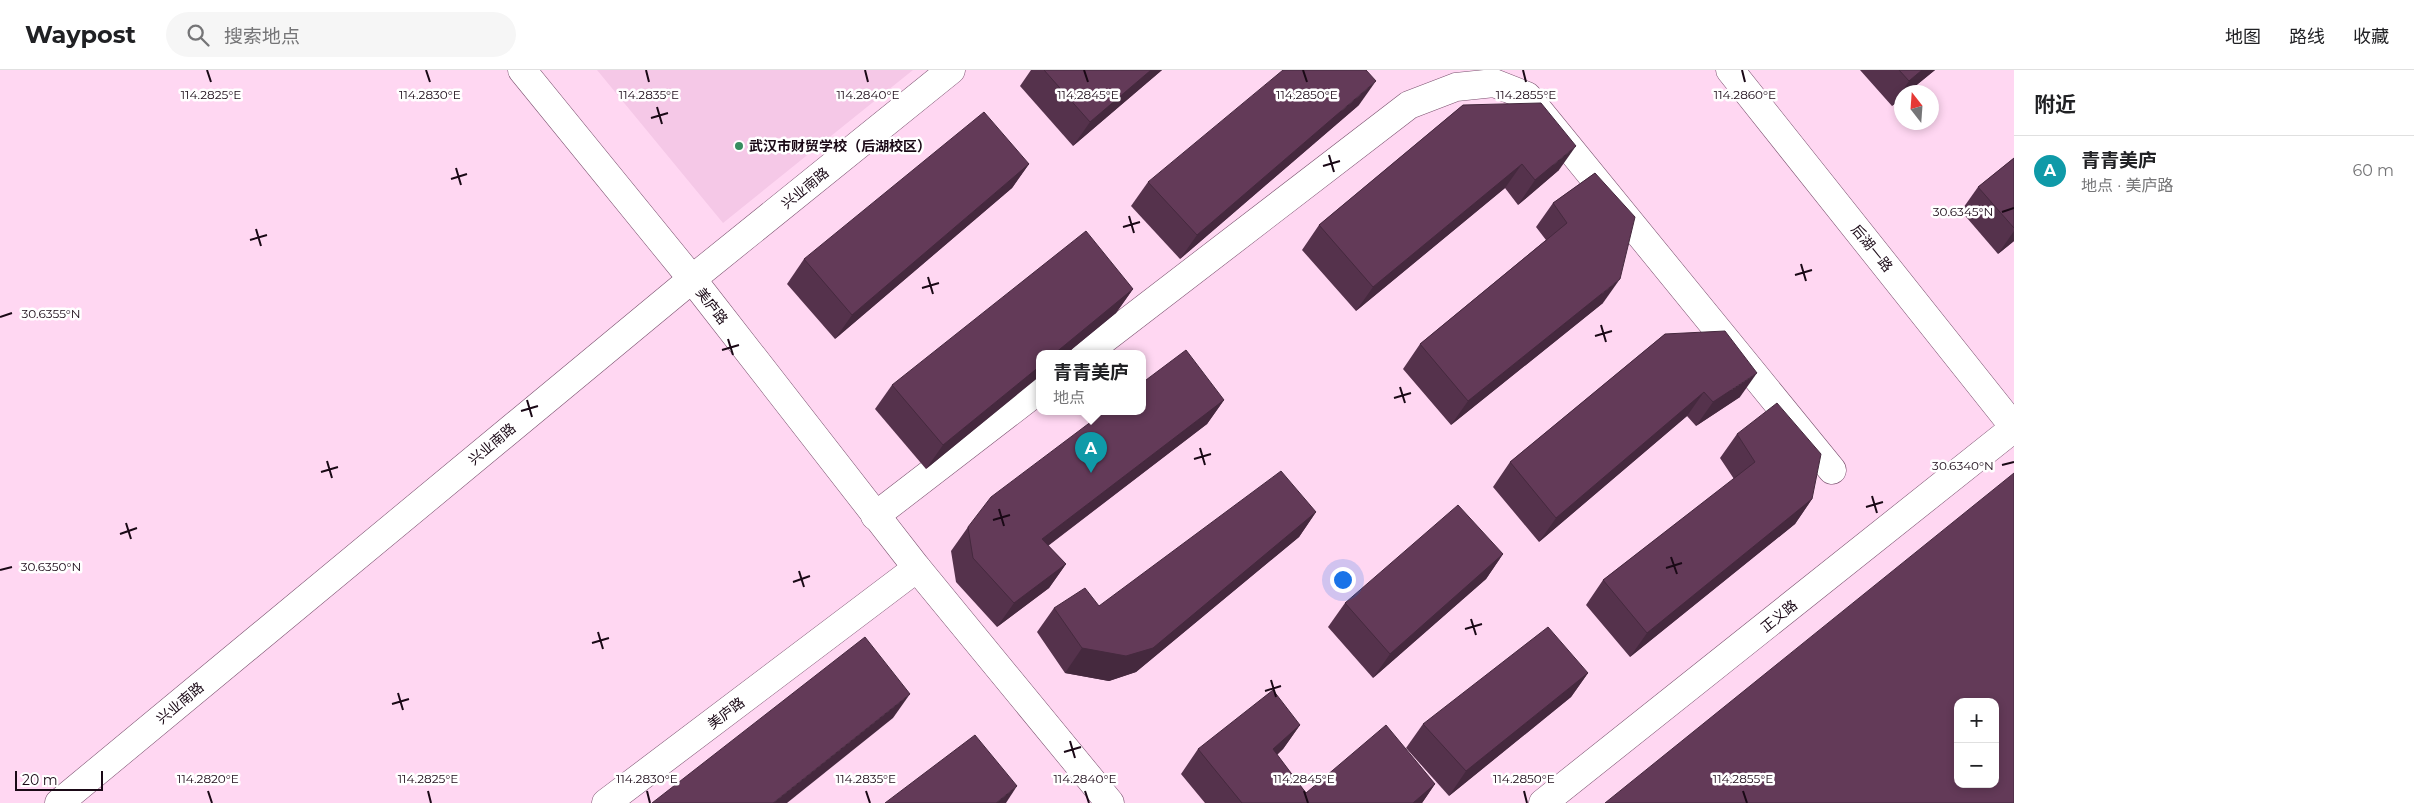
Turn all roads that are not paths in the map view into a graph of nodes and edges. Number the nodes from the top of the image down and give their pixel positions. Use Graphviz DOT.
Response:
graph roads {
  1 [pos="522,70"];
  2 [pos="951,70"];
  3 [pos="1730,70"];
  4 [pos="692,279"];
  5 [pos="1090,350"];
  6 [pos="1036,392"];
  7 [pos="2014,427"];
  8 [pos="1832,470"];
  9 [pos="875,516"];
  10 [pos="917,568"];
  11 [pos="59,803"];
  12 [pos="606,803"];
  13 [pos="1110,803"];
  14 [pos="1544,803"];
  1 -- 4 [label="street, 美庐路"];
  2 -- 4 [label="street, 兴业南路"];
  3 -- 7 [label="street, 后湖一路"];
  4 -- 9 [label="street, 美庐路"];
  4 -- 11 [label="street, 兴业南路"];
  5 -- 8 [label="street"];
  6 -- 9 [label="street"];
  7 -- 14 [label="street, 正义路"];
  9 -- 10 [label="street, 美庐路"];
  10 -- 12 [label="street, 美庐路"];
  10 -- 13 [label="street, 美庐路"];
}
